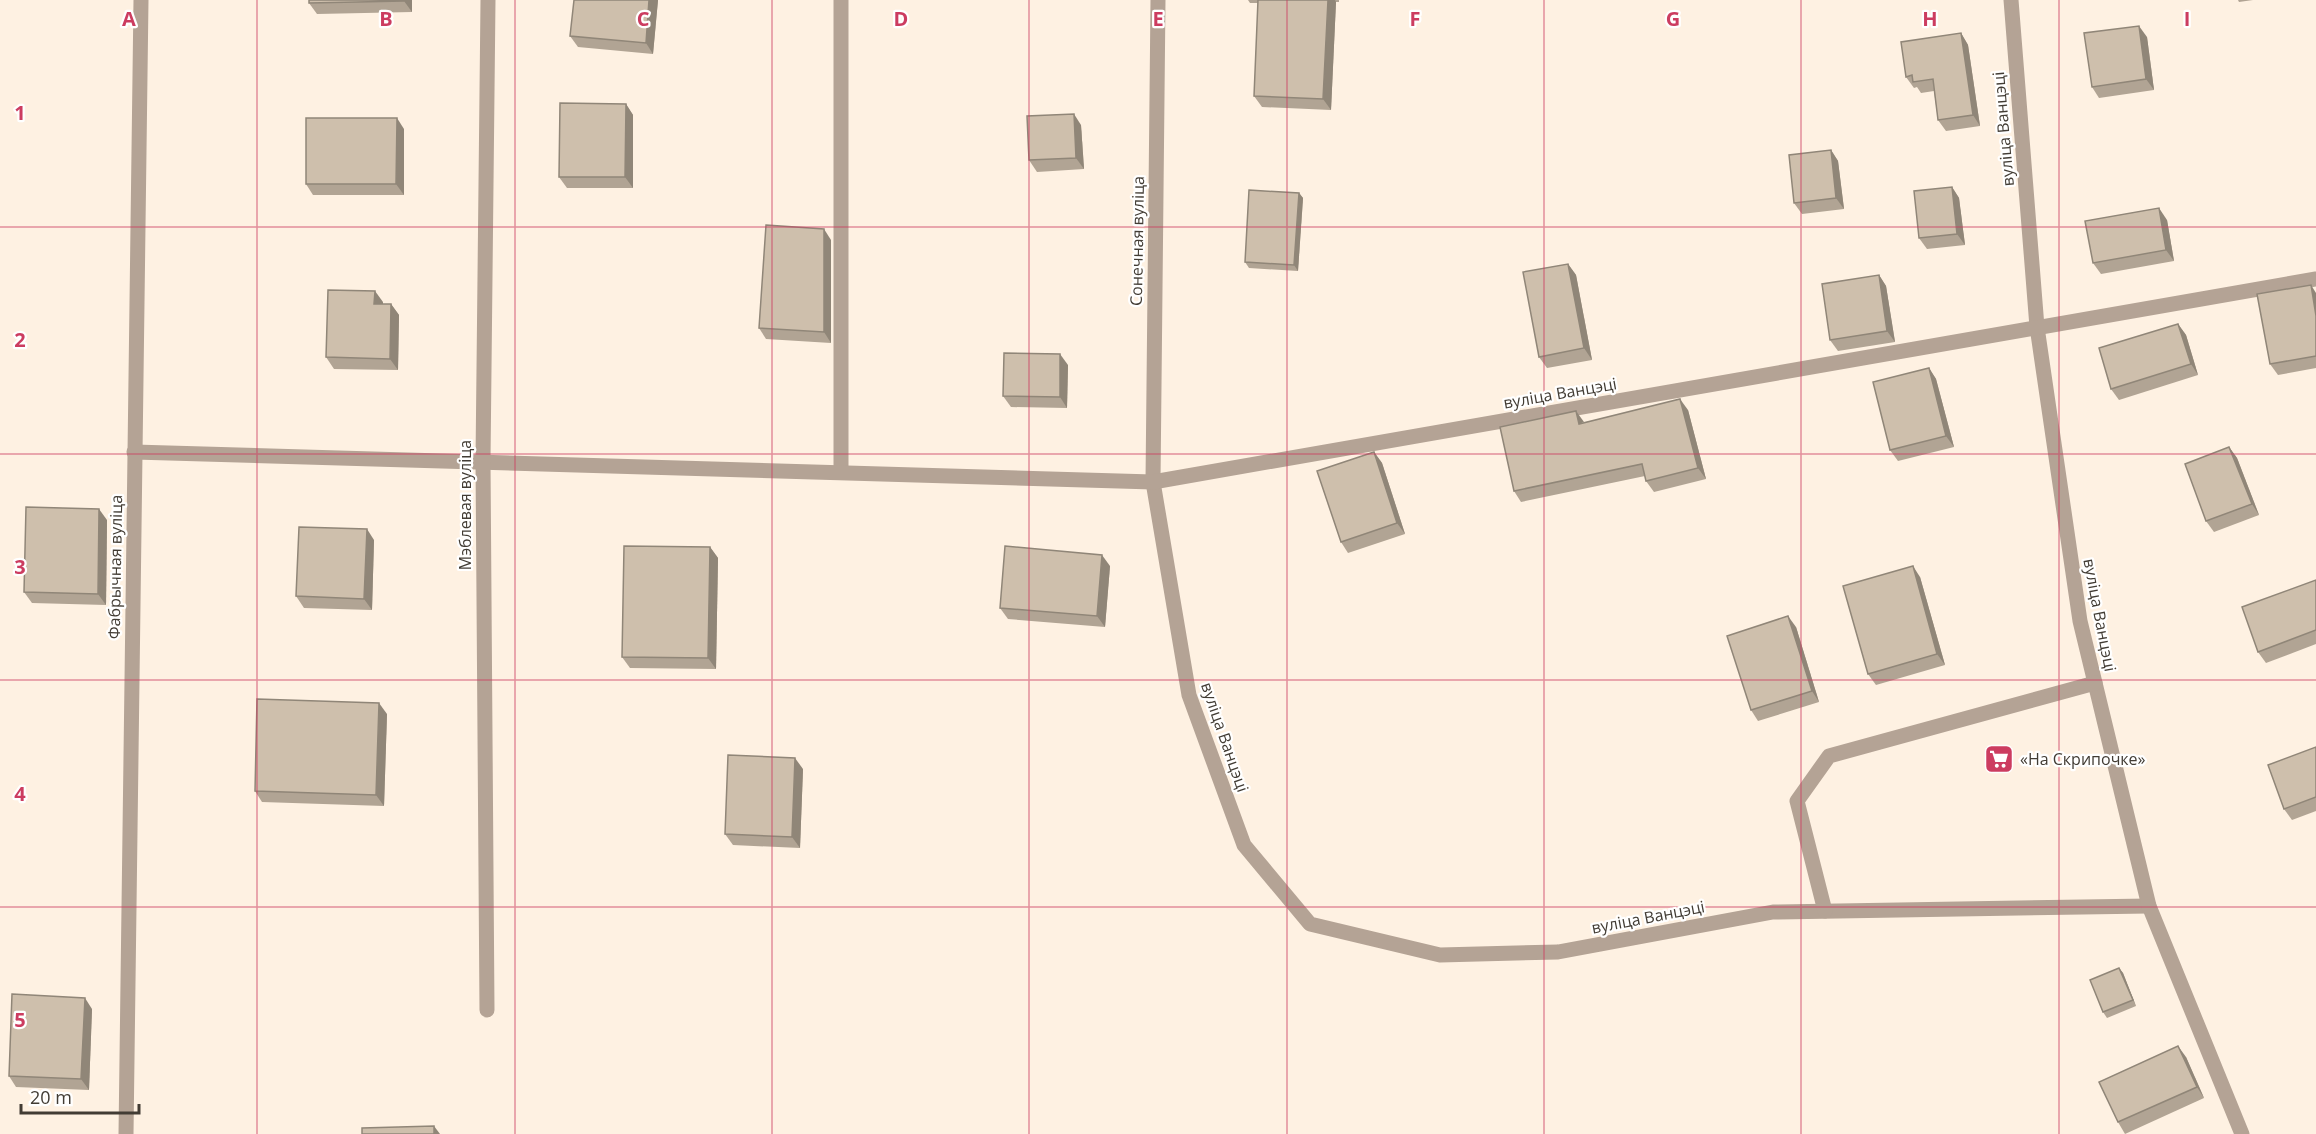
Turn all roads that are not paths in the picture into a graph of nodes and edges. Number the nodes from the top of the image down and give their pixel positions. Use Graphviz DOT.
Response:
graph roads {
  1 [pos="141,0"];
  2 [pos="488,0"];
  3 [pos="841,0"];
  4 [pos="1158,0"];
  5 [pos="2011,0"];
  6 [pos="2316,279"];
  7 [pos="2037,327"];
  8 [pos="134,452"];
  9 [pos="483,461"];
  10 [pos="841,472"];
  11 [pos="1153,482"];
  12 [pos="2095,683"];
  13 [pos="2149,906"];
  14 [pos="1825,911"];
  15 [pos="487,1010"];
  16 [pos="126,1134"];
  17 [pos="2242,1134"];
  1 -- 8 [label="street, Фабрычная вуліца"];
  2 -- 9 [label="street, Мэблевая вуліца"];
  3 -- 10 [label="street"];
  4 -- 11 [label="street, Сонечная вуліца"];
  5 -- 7 [label="street, вуліца Ванцэці"];
  6 -- 7 [label="street, вуліца Ванцэці"];
  7 -- 11 [label="street, вуліца Ванцэці"];
  7 -- 12 [label="street, вуліца Ванцэці"];
  8 -- 9 [label="street"];
  8 -- 16 [label="street, Фабрычная вуліца"];
  9 -- 10 [label="street"];
  9 -- 15 [label="street, Мэблевая вуліца"];
  10 -- 11 [label="street"];
  11 -- 14 [label="street, вуліца Ванцэці"];
  12 -- 13 [label="street, вуліца Ванцэці"];
  12 -- 14 [label="street"];
  13 -- 14 [label="street, вуліца Ванцэці"];
  13 -- 17 [label="street, вуліца Ванцэці"];
}
